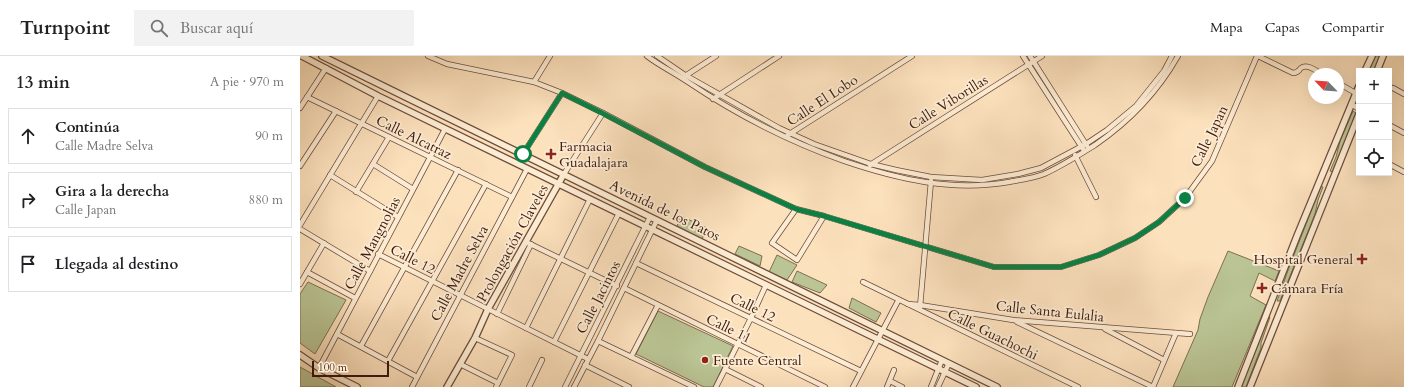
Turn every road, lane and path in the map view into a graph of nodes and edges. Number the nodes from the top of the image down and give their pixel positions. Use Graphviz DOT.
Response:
graph roads {
  1 [pos="302,56"];
  2 [pos="322,56"];
  3 [pos="428,56"];
  4 [pos="550,56"];
  5 [pos="657,56"];
  6 [pos="716,56"];
  7 [pos="779,56"];
  8 [pos="912,56"];
  9 [pos="1024,56"];
  10 [pos="1030,56"];
  11 [pos="1042,56"];
  12 [pos="1172,56"];
  13 [pos="1178,56"];
  14 [pos="1258,56"];
  15 [pos="1372,56"];
  16 [pos="1383,56"];
  17 [pos="650,57"];
  18 [pos="1031,63"];
  19 [pos="326,68"];
  20 [pos="1310,68"];
  21 [pos="1366,68"];
  22 [pos="1378,68"];
  23 [pos="1166,72"];
  24 [pos="683,76"];
  25 [pos="534,82"];
  26 [pos="1344,86"];
  27 [pos="1393,88"];
  28 [pos="562,93"];
  29 [pos="1356,93"];
  30 [pos="720,94"];
  31 [pos="1404,94"];
  32 [pos="378,96"];
  33 [pos="307,97"];
  34 [pos="1356,97"];
  35 [pos="713,99"];
  36 [pos="1351,104"];
  37 [pos="1356,107"];
  38 [pos="300,108"];
  39 [pos="336,111"];
  40 [pos="602,113"];
  41 [pos="1356,122"];
  42 [pos="362,123"];
  43 [pos="1392,127"];
  44 [pos="444,129"];
  45 [pos="1404,133"];
  46 [pos="790,134"];
  47 [pos="389,137"];
  48 [pos="784,137"];
  49 [pos="510,148"];
  50 [pos="1085,148"];
  51 [pos="1074,151"];
  52 [pos="523,154"];
  53 [pos="1076,156"];
  54 [pos="430,157"];
  55 [pos="505,158"];
  56 [pos="301,163"];
  57 [pos="373,164"];
  58 [pos="871,164"];
  59 [pos="1392,166"];
  60 [pos="865,168"];
  61 [pos="527,169"];
  62 [pos="458,170"];
  63 [pos="1404,172"];
  64 [pos="564,174"];
  65 [pos="330,175"];
  66 [pos="1008,176"];
  67 [pos="931,177"];
  68 [pos="1010,182"];
  69 [pos="486,184"];
  70 [pos="558,184"];
  71 [pos="931,184"];
  72 [pos="413,189"];
  73 [pos="356,192"];
  74 [pos="512,197"];
  75 [pos="1096,197"];
  76 [pos="590,200"];
  77 [pos="796,209"];
  78 [pos="619,213"];
  79 [pos="824,216"];
  80 [pos="650,217"];
  81 [pos="398,218"];
  82 [pos="657,220"];
  83 [pos="300,224"];
  84 [pos="646,226"];
  85 [pos="300,229"];
  86 [pos="653,230"];
  87 [pos="324,243"];
  88 [pos="528,243"];
  89 [pos="926,246"];
  90 [pos="378,254"];
  91 [pos="561,258"];
  92 [pos="636,263"];
  93 [pos="404,267"];
  94 [pos="370,271"];
  95 [pos="307,272"];
  96 [pos="589,272"];
  97 [pos="432,282"];
  98 [pos="862,282"];
  99 [pos="300,284"];
  100 [pos="766,285"];
  101 [pos="617,286"];
  102 [pos="624,288"];
  103 [pos="460,295"];
  104 [pos="355,298"];
  105 [pos="898,300"];
  106 [pos="658,304"];
  107 [pos="920,307"];
  108 [pos="488,310"];
  109 [pos="497,314"];
  110 [pos="751,318"];
  111 [pos="1013,320"];
  112 [pos="526,328"];
  113 [pos="1103,328"];
  114 [pos="882,330"];
  115 [pos="1176,333"];
  116 [pos="336,334"];
  117 [pos="1190,334"];
  118 [pos="474,338"];
  119 [pos="877,339"];
  120 [pos="598,341"];
  121 [pos="554,342"];
  122 [pos="738,344"];
  123 [pos="361,346"];
  124 [pos="300,355"];
  125 [pos="581,356"];
  126 [pos="631,357"];
  127 [pos="588,359"];
  128 [pos="542,360"];
  129 [pos="942,360"];
  130 [pos="1164,360"];
  131 [pos="388,361"];
  132 [pos="949,363"];
  133 [pos="460,364"];
  134 [pos="585,365"];
  135 [pos="319,368"];
  136 [pos="725,369"];
  137 [pos="938,369"];
  138 [pos="894,370"];
  139 [pos="861,371"];
  140 [pos="944,372"];
  141 [pos="417,377"];
  142 [pos="890,381"];
  143 [pos="497,385"];
  144 [pos="357,387"];
  145 [pos="412,387"];
  146 [pos="447,387"];
  147 [pos="528,387"];
  148 [pos="565,387"];
  149 [pos="574,387"];
  150 [pos="629,387"];
  151 [pos="694,387"];
  152 [pos="716,387"];
  153 [pos="761,387"];
  154 [pos="825,387"];
  155 [pos="852,387"];
  156 [pos="887,387"];
  157 [pos="902,387"];
  158 [pos="931,387"];
  159 [pos="938,387"];
  160 [pos="976,387"];
  161 [pos="997,387"];
  162 [pos="1078,387"];
  163 [pos="1153,387"];
  164 [pos="1238,387"];
  165 [pos="1250,387"];
  1 -- 19 [label="street, Avenida de los Patos"];
  2 -- 49 [label="street, Avenida de los Patos"];
  3 -- 25 [label="street, Calle Japan"];
  4 -- 25 [label="street"];
  5 -- 24 [label="street"];
  6 -- 24 [label="street"];
  7 -- 30 [label="street"];
  8 -- 46 [label="street, Calle El Lobo"];
  9 -- 18 [label="street"];
  10 -- 18 [label="street"];
  11 -- 18 [label="street, Calle Viborillas"];
  12 -- 23 [label="street"];
  13 -- 23 [label="street"];
  14 -- 20 [label="street"];
  14 -- 89 [label="street, Calle Japan"];
  15 -- 21 [label="street"];
  16 -- 22 [label="street"];
  17 -- 24 [label="street"];
  18 -- 50 [label="street"];
  18 -- 58 [label="street, Calle Viborillas"];
  19 -- 32 [label="street, Avenida de los Patos"];
  19 -- 33 [label="street"];
  23 -- 50 [label="street"];
  24 -- 30 [label="street"];
  24 -- 35 [label="street"];
  25 -- 28 [label="street, Calle Japan"];
  26 -- 29 [label="street"];
  27 -- 31 [label="street"];
  28 -- 40 [label="street, Calle Japan"];
  28 -- 52 [label="street"];
  30 -- 35 [label="street"];
  30 -- 46 [label="street"];
  32 -- 42 [label="street"];
  32 -- 44 [label="street, Avenida de los Patos"];
  33 -- 38 [label="street"];
  33 -- 39 [label="street, Calle Alcatraz"];
  34 -- 36 [label="street"];
  35 -- 48 [label="street"];
  36 -- 37 [label="street"];
  36 -- 164 [label="street"];
  39 -- 42 [label="street, Calle Alcatraz"];
  39 -- 56 [label="street"];
  40 -- 64 [label="street, Prolongación Claveles"];
  40 -- 77 [label="street, Calle Japan"];
  41 -- 165 [label="street"];
  42 -- 47 [label="street, Calle Alcatraz"];
  42 -- 65 [label="street"];
  43 -- 45 [label="street"];
  44 -- 54 [label="street, Calle Mangnolias"];
  44 -- 55 [label="street, Avenida de los Patos"];
  46 -- 48 [label="street, Calle El Lobo"];
  46 -- 58 [label="street"];
  47 -- 54 [label="street, Calle Alcatraz"];
  47 -- 57 [label="street"];
  48 -- 60 [label="street"];
  49 -- 52 [label="street, Avenida de los Patos"];
  49 -- 55 [label="street"];
  50 -- 51 [label="street"];
  50 -- 53 [label="street"];
  51 -- 53 [label="street"];
  51 -- 66 [label="street"];
  52 -- 64 [label="street, Avenida de los Patos"];
  53 -- 68 [label="street"];
  53 -- 75 [label="street"];
  54 -- 62 [label="street, Calle Alcatraz"];
  54 -- 72 [label="street, Calle Mangnolias"];
  55 -- 61 [label="street, Avenida de los Patos"];
  57 -- 72 [label="street"];
  57 -- 73 [label="street"];
  58 -- 60 [label="street, Calle Viborillas"];
  58 -- 67 [label="street"];
  59 -- 63 [label="street"];
  60 -- 71 [label="street"];
  61 -- 70 [label="street, Avenida de los Patos"];
  61 -- 74 [label="street, Calle Madre Selva"];
  62 -- 69 [label="street, Calle Alcatraz"];
  62 -- 93 [label="street"];
  64 -- 70 [label="street, Prolongación Claveles"];
  64 -- 80 [label="street, Avenida de los Patos"];
  65 -- 73 [label="street"];
  65 -- 83 [label="street"];
  66 -- 67 [label="street"];
  66 -- 68 [label="street"];
  67 -- 71 [label="street"];
  68 -- 71 [label="street"];
  69 -- 74 [label="street, Calle Alcatraz"];
  69 -- 97 [label="street"];
  70 -- 76 [label="street, Avenida de los Patos"];
  70 -- 88 [label="street, Prolongación Claveles"];
  71 -- 89 [label="street"];
  72 -- 81 [label="street, Calle Mangnolias"];
  73 -- 81 [label="street"];
  74 -- 103 [label="street, Calle Madre Selva"];
  76 -- 78 [label="street, Avenida de los Patos"];
  76 -- 91 [label="street"];
  77 -- 79 [label="street, Calle Japan"];
  77 -- 79 [label="street"];
  78 -- 84 [label="street, Avenida de los Patos"];
  78 -- 96 [label="street"];
  79 -- 89 [label="street, Calle Japan"];
  80 -- 82 [label="street, Avenida de los Patos"];
  80 -- 84 [label="street, Calle Jacintos"];
  81 -- 90 [label="street, Calle Mangnolias"];
  82 -- 86 [label="street, Calle Jacintos"];
  82 -- 114 [label="street, Avenida de los Patos"];
  84 -- 86 [label="street, Avenida de los Patos"];
  84 -- 101 [label="street, Calle Jacintos"];
  85 -- 87 [label="street"];
  86 -- 92 [label="street, Calle Jacintos"];
  86 -- 100 [label="street, Avenida de los Patos"];
  87 -- 94 [label="street"];
  87 -- 95 [label="street"];
  88 -- 91 [label="street"];
  88 -- 108 [label="street, Prolongación Claveles"];
  88 -- 109 [label="street"];
  89 -- 107 [label="street"];
  90 -- 93 [label="street, Calle 12"];
  90 -- 94 [label="street, Calle Mangnolias"];
  91 -- 96 [label="street"];
  91 -- 112 [label="street"];
  92 -- 102 [label="street, Calle Jacintos"];
  92 -- 110 [label="street, Calle 12"];
  93 -- 97 [label="street, Calle 12"];
  93 -- 123 [label="street"];
  94 -- 104 [label="street, Calle Mangnolias"];
  95 -- 99 [label="street"];
  95 -- 104 [label="street"];
  96 -- 101 [label="street"];
  96 -- 121 [label="street"];
  97 -- 103 [label="street, Calle 12"];
  97 -- 131 [label="street"];
  98 -- 105 [label="street"];
  100 -- 110 [label="street"];
  100 -- 119 [label="street, Avenida de los Patos"];
  101 -- 125 [label="street, Calle Jacintos"];
  102 -- 106 [label="street, Calle 11"];
  102 -- 120 [label="street, Calle Jacintos"];
  103 -- 108 [label="street, Calle 12"];
  103 -- 141 [label="street, Calle Madre Selva"];
  104 -- 116 [label="street, Calle Mangnolias"];
  105 -- 107 [label="street, Calle Santa Eulalia"];
  105 -- 114 [label="street"];
  106 -- 122 [label="street, Calle 11"];
  106 -- 126 [label="street"];
  107 -- 111 [label="street, Calle Santa Eulalia"];
  107 -- 162 [label="street, Calle Guachochi"];
  108 -- 109 [label="street, Calle 12"];
  108 -- 118 [label="street, Prolongación Claveles"];
  109 -- 112 [label="street, Calle 12"];
  110 -- 122 [label="street"];
  110 -- 139 [label="street, Calle 12"];
  111 -- 113 [label="street, Calle Santa Eulalia"];
  111 -- 163 [label="street"];
  112 -- 121 [label="street, Calle 12"];
  113 -- 115 [label="street, Calle Santa Eulalia"];
  113 -- 130 [label="street"];
  114 -- 119 [label="street"];
  114 -- 129 [label="street, Avenida de los Patos"];
  115 -- 117 [label="street, Calle Santa Eulalia"];
  115 -- 130 [label="street"];
  116 -- 123 [label="street"];
  116 -- 135 [label="street, Calle Mangnolias"];
  118 -- 133 [label="street, Prolongación Claveles"];
  118 -- 143 [label="street"];
  119 -- 137 [label="street, Avenida de los Patos"];
  119 -- 139 [label="street"];
  120 -- 126 [label="street"];
  120 -- 127 [label="street, Calle Jacintos"];
  121 -- 125 [label="street, Calle 12"];
  122 -- 136 [label="street"];
  122 -- 154 [label="street, Calle 11"];
  123 -- 131 [label="street"];
  124 -- 135 [label="street"];
  125 -- 127 [label="street, Calle 12"];
  125 -- 148 [label="street, Calle Jacintos"];
  126 -- 151 [label="street"];
  127 -- 134 [label="street, Calle Jacintos"];
  128 -- 147 [label="street"];
  129 -- 132 [label="street, Avenida de los Patos"];
  129 -- 137 [label="street"];
  130 -- 163 [label="street"];
  131 -- 141 [label="street"];
  132 -- 140 [label="street"];
  132 -- 161 [label="street, Avenida de los Patos"];
  133 -- 143 [label="street"];
  133 -- 146 [label="street, Prolongación Claveles"];
  134 -- 149 [label="street, Calle Jacintos"];
  134 -- 150 [label="street"];
  135 -- 144 [label="street"];
  136 -- 152 [label="street"];
  136 -- 153 [label="street"];
  137 -- 140 [label="street, Avenida de los Patos"];
  137 -- 158 [label="street"];
  138 -- 142 [label="street"];
  139 -- 155 [label="street"];
  140 -- 159 [label="street"];
  140 -- 160 [label="street, Avenida de los Patos"];
  141 -- 145 [label="street, Calle Madre Selva"];
  142 -- 156 [label="street"];
  142 -- 157 [label="street"];
}
